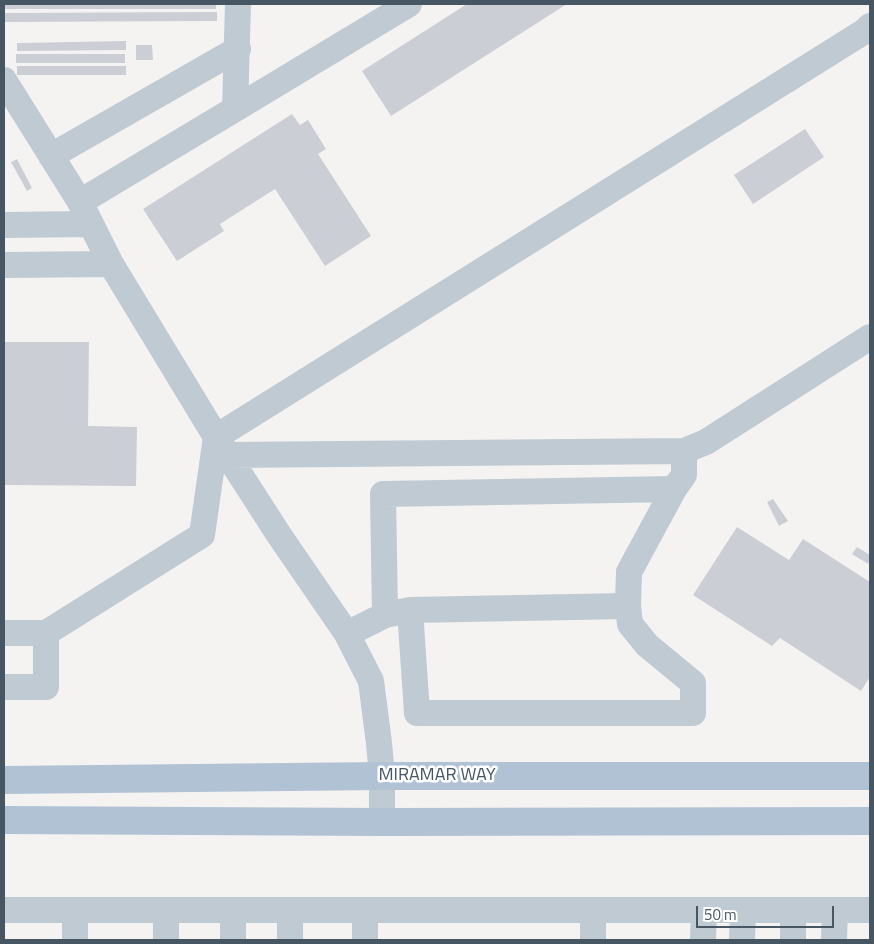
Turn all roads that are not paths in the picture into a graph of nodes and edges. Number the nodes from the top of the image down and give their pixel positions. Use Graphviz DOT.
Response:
graph roads {
  1 [pos="238,4"];
  2 [pos="409,4"];
  3 [pos="870,26"];
  4 [pos="238,49"];
  5 [pos="4,80"];
  6 [pos="235,109"];
  7 [pos="51,156"];
  8 [pos="86,213"];
  9 [pos="4,225"];
  10 [pos="111,264"];
  11 [pos="4,265"];
  12 [pos="870,337"];
  13 [pos="222,446"];
  14 [pos="684,451"];
  15 [pos="674,489"];
  16 [pos="628,606"];
  17 [pos="410,610"];
  18 [pos="385,615"];
  19 [pos="4,633"];
  20 [pos="46,633"];
  21 [pos="346,634"];
  22 [pos="4,687"];
  23 [pos="382,776"];
  24 [pos="870,776"];
  25 [pos="4,780"];
  26 [pos="4,820"];
  27 [pos="870,821"];
  28 [pos="382,822"];
  29 [pos="4,910"];
  30 [pos="75,910"];
  31 [pos="166,910"];
  32 [pos="233,910"];
  33 [pos="290,910"];
  34 [pos="365,910"];
  35 [pos="593,910"];
  36 [pos="704,910"];
  37 [pos="743,910"];
  38 [pos="793,910"];
  39 [pos="835,910"];
  40 [pos="870,910"];
  41 [pos="75,940"];
  42 [pos="166,940"];
  43 [pos="234,940"];
  44 [pos="290,940"];
  45 [pos="365,940"];
  46 [pos="593,940"];
  47 [pos="703,940"];
  48 [pos="742,940"];
  49 [pos="793,940"];
  50 [pos="834,940"];
  1 -- 4 [label="lane"];
  2 -- 6 [label="lane"];
  3 -- 13 [label="lane"];
  4 -- 6 [label="lane"];
  4 -- 7 [label="lane"];
  5 -- 7 [label="lane"];
  6 -- 8 [label="lane"];
  7 -- 8 [label="lane"];
  8 -- 9 [label="lane"];
  8 -- 10 [label="lane"];
  10 -- 11 [label="lane"];
  10 -- 13 [label="lane"];
  12 -- 14 [label="lane"];
  13 -- 14 [label="lane"];
  13 -- 20 [label="lane"];
  13 -- 21 [label="lane"];
  14 -- 15 [label="lane"];
  15 -- 16 [label="lane"];
  15 -- 18 [label="lane"];
  16 -- 17 [label="lane"];
  16 -- 17 [label="lane"];
  17 -- 18 [label="lane"];
  18 -- 21 [label="lane"];
  19 -- 20 [label="lane"];
  20 -- 22 [label="lane"];
  21 -- 23 [label="lane"];
  23 -- 24 [label="main road, MIRAMAR WAY"];
  23 -- 25 [label="main road, MIRAMAR WAY"];
  23 -- 28 [label="lane"];
  26 -- 28 [label="main road"];
  27 -- 28 [label="main road"];
  29 -- 30 [label="lane"];
  30 -- 31 [label="lane"];
  30 -- 41 [label="lane"];
  31 -- 32 [label="lane"];
  31 -- 42 [label="lane"];
  32 -- 33 [label="lane"];
  32 -- 43 [label="lane"];
  33 -- 34 [label="lane"];
  33 -- 44 [label="lane"];
  34 -- 35 [label="lane"];
  34 -- 45 [label="lane"];
  35 -- 36 [label="lane"];
  35 -- 46 [label="lane"];
  36 -- 37 [label="lane"];
  36 -- 47 [label="lane"];
  37 -- 38 [label="lane"];
  37 -- 48 [label="lane"];
  38 -- 39 [label="lane"];
  38 -- 49 [label="lane"];
  39 -- 40 [label="lane"];
  39 -- 50 [label="lane"];
}
